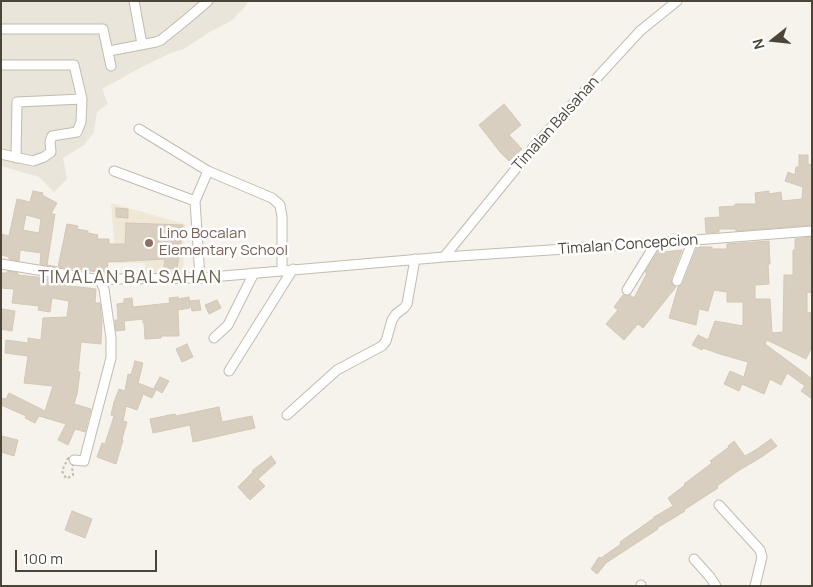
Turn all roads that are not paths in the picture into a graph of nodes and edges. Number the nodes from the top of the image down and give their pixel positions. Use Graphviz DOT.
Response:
graph roads {
  1 [pos="134,1"];
  2 [pos="208,1"];
  3 [pos="677,1"];
  4 [pos="1,29"];
  5 [pos="142,44"];
  6 [pos="109,51"];
  7 [pos="1,65"];
  8 [pos="112,66"];
  9 [pos="82,99"];
  10 [pos="138,129"];
  11 [pos="1,154"];
  12 [pos="16,158"];
  13 [pos="114,171"];
  14 [pos="208,171"];
  15 [pos="195,201"];
  16 [pos="812,231"];
  17 [pos="693,240"];
  18 [pos="656,243"];
  19 [pos="444,256"];
  20 [pos="415,259"];
  21 [pos="1,264"];
  22 [pos="293,269"];
  23 [pos="282,270"];
  24 [pos="254,273"];
  25 [pos="200,278"];
  26 [pos="100,280"];
  27 [pos="677,281"];
  28 [pos="627,290"];
  29 [pos="214,338"];
  30 [pos="229,371"];
  31 [pos="287,415"];
  32 [pos="74,460"];
  33 [pos="718,505"];
  34 [pos="694,559"];
  35 [pos="716,586"];
  36 [pos="755,586"];
  1 -- 5 [label="street"];
  2 -- 5 [label="street"];
  3 -- 19 [label="street, Timalan Balsahan"];
  4 -- 6 [label="street"];
  5 -- 6 [label="street"];
  6 -- 8 [label="street"];
  7 -- 9 [label="street"];
  9 -- 12 [label="street"];
  9 -- 12 [label="street"];
  10 -- 14 [label="street"];
  11 -- 12 [label="street"];
  13 -- 15 [label="street"];
  14 -- 15 [label="street"];
  14 -- 23 [label="street"];
  15 -- 25 [label="street"];
  16 -- 17 [label="street, Timalan Concepcion"];
  17 -- 18 [label="street, Timalan Concepcion"];
  17 -- 27 [label="street"];
  18 -- 19 [label="street, Timalan Concepcion"];
  18 -- 28 [label="street"];
  19 -- 20 [label="street, Timalan Concepcion"];
  20 -- 22 [label="street, Timalan Concepcion"];
  20 -- 31 [label="street"];
  21 -- 26 [label="street, Timalan Concepcion"];
  22 -- 23 [label="street, Timalan Concepcion"];
  22 -- 30 [label="street"];
  23 -- 24 [label="street, Timalan Concepcion"];
  24 -- 25 [label="street, Timalan Concepcion"];
  24 -- 29 [label="street"];
  25 -- 26 [label="street, Timalan Concepcion"];
  26 -- 32 [label="street"];
  33 -- 36 [label="street"];
  34 -- 35 [label="street"];
}
